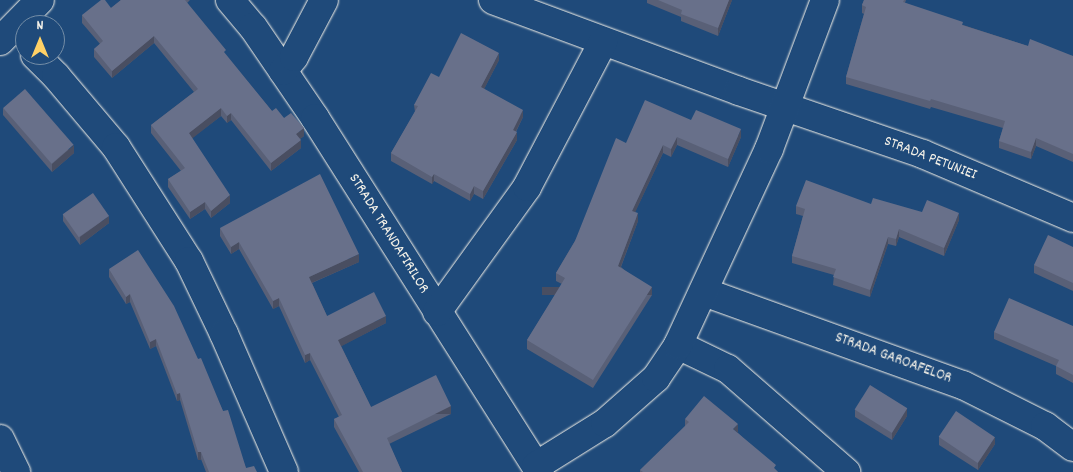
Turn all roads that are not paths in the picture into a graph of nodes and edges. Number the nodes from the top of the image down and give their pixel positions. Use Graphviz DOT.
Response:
graph roads {
  1 [pos="40,0"];
  2 [pos="230,0"];
  3 [pos="324,0"];
  4 [pos="493,0"];
  5 [pos="825,0"];
  6 [pos="12,39"];
  7 [pos="603,42"];
  8 [pos="45,65"];
  9 [pos="283,71"];
  10 [pos="784,107"];
  11 [pos="1073,218"];
  12 [pos="704,292"];
  13 [pos="437,312"];
  14 [pos="678,345"];
  15 [pos="0,439"];
  16 [pos="1073,447"];
  17 [pos="538,469"];
  18 [pos="16,472"];
  19 [pos="284,472"];
  20 [pos="846,472"];
  1 -- 6 [label="street"];
  2 -- 9 [label="street, STRADA TRANDAFIRILOR"];
  3 -- 9 [label="street"];
  4 -- 7 [label="street, STRADA PETUNIEI"];
  5 -- 10 [label="street"];
  7 -- 10 [label="street, STRADA PETUNIEI"];
  7 -- 13 [label="street"];
  8 -- 19 [label="street"];
  9 -- 13 [label="street, STRADA TRANDAFIRILOR"];
  10 -- 11 [label="street, STRADA PETUNIEI"];
  10 -- 12 [label="street"];
  12 -- 14 [label="street"];
  12 -- 16 [label="street, STRADA GAROAFELOR"];
  13 -- 17 [label="street, STRADA TRANDAFIRILOR"];
  14 -- 17 [label="street"];
  14 -- 20 [label="street"];
  15 -- 18 [label="street"];
}
